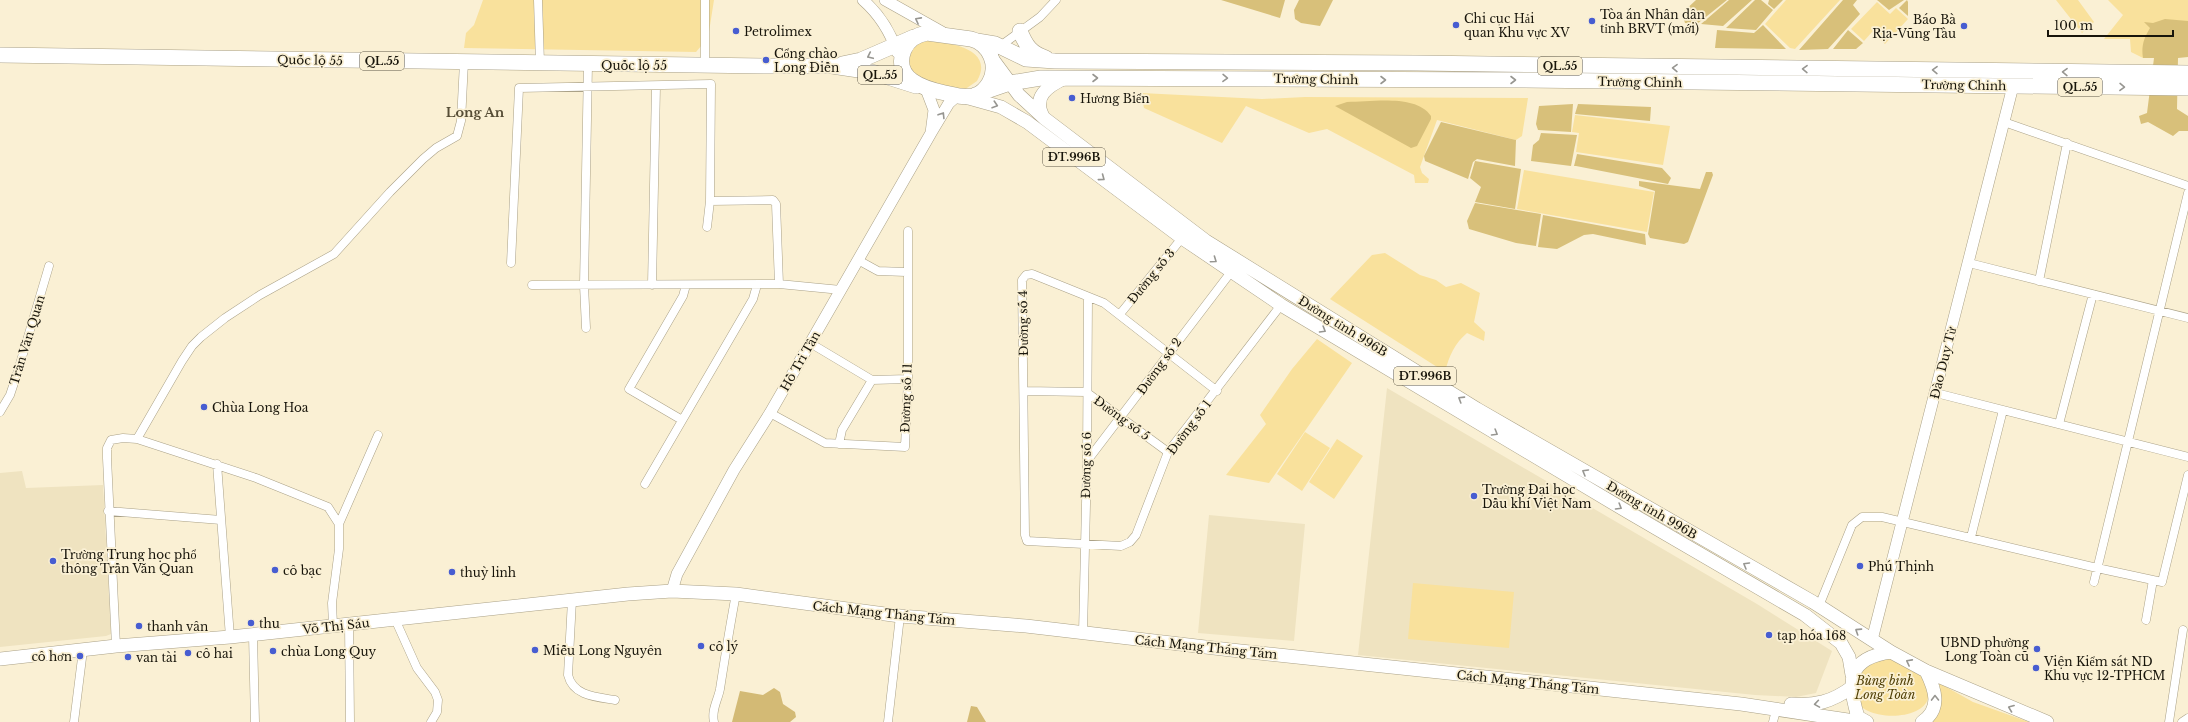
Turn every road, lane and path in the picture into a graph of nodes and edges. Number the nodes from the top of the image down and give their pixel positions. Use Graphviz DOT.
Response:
graph roads {
  1 [pos="538,0"];
  2 [pos="705,0"];
  3 [pos="863,0"];
  4 [pos="885,0"];
  5 [pos="1056,0"];
  6 [pos="1020,31"];
  7 [pos="919,35"];
  8 [pos="952,36"];
  9 [pos="894,44"];
  10 [pos="995,52"];
  11 [pos="0,55"];
  12 [pos="1055,61"];
  13 [pos="464,62"];
  14 [pos="540,63"];
  15 [pos="588,64"];
  16 [pos="706,65"];
  17 [pos="832,66"];
  18 [pos="902,66"];
  19 [pos="2186,73"];
  20 [pos="1065,78"];
  21 [pos="2015,79"];
  22 [pos="2146,80"];
  23 [pos="1010,83"];
  24 [pos="656,86"];
  25 [pos="587,87"];
  26 [pos="2184,88"];
  27 [pos="926,89"];
  28 [pos="975,95"];
  29 [pos="957,96"];
  30 [pos="1044,118"];
  31 [pos="2004,122"];
  32 [pos="931,133"];
  33 [pos="2067,142"];
  34 [pos="2188,186"];
  35 [pos="2188,193"];
  36 [pos="710,201"];
  37 [pos="707,227"];
  38 [pos="908,231"];
  39 [pos="1182,238"];
  40 [pos="858,260"];
  41 [pos="511,263"];
  42 [pos="1969,263"];
  43 [pos="49,266"];
  44 [pos="906,272"];
  45 [pos="1231,272"];
  46 [pos="2039,281"];
  47 [pos="779,284"];
  48 [pos="532,285"];
  49 [pos="584,285"];
  50 [pos="652,285"];
  51 [pos="686,285"];
  52 [pos="757,285"];
  53 [pos="841,290"];
  54 [pos="2093,294"];
  55 [pos="1088,297"];
  56 [pos="1281,305"];
  57 [pos="2159,311"];
  58 [pos="1120,314"];
  59 [pos="2188,318"];
  60 [pos="586,328"];
  61 [pos="810,343"];
  62 [pos="1168,352"];
  63 [pos="908,379"];
  64 [pos="872,380"];
  65 [pos="1025,391"];
  66 [pos="1217,391"];
  67 [pos="1086,392"];
  68 [pos="1936,393"];
  69 [pos="2003,410"];
  70 [pos="0,412"];
  71 [pos="770,413"];
  72 [pos="1473,413"];
  73 [pos="1122,417"];
  74 [pos="682,420"];
  75 [pos="2059,424"];
  76 [pos="378,435"];
  77 [pos="137,439"];
  78 [pos="2127,442"];
  79 [pos="839,444"];
  80 [pos="1168,452"];
  81 [pos="2188,457"];
  82 [pos="1087,461"];
  83 [pos="217,464"];
  84 [pos="2188,475"];
  85 [pos="645,484"];
  86 [pos="108,511"];
  87 [pos="221,520"];
  88 [pos="1903,523"];
  89 [pos="339,524"];
  90 [pos="1972,537"];
  91 [pos="1084,545"];
  92 [pos="2097,568"];
  93 [pos="2153,580"];
  94 [pos="2094,582"];
  95 [pos="672,592"];
  96 [pos="736,594"];
  97 [pos="572,600"];
  98 [pos="1816,604"];
  99 [pos="1805,615"];
  100 [pos="900,616"];
  101 [pos="395,619"];
  102 [pos="2146,620"];
  103 [pos="349,624"];
  104 [pos="333,625"];
  105 [pos="2183,630"];
  106 [pos="1083,633"];
  107 [pos="253,635"];
  108 [pos="230,637"];
  109 [pos="1872,640"];
  110 [pos="116,646"];
  111 [pos="83,650"];
  112 [pos="1891,652"];
  113 [pos="0,659"];
  114 [pos="1926,671"];
  115 [pos="1852,681"];
  116 [pos="614,700"];
  117 [pos="1741,704"];
  118 [pos="1774,716"];
  119 [pos="2188,718"];
  120 [pos="1862,720"];
  121 [pos="74,722"];
  122 [pos="255,722"];
  123 [pos="350,722"];
  124 [pos="431,722"];
  125 [pos="714,722"];
  126 [pos="888,722"];
  127 [pos="1922,722"];
  128 [pos="2047,722"];
  129 [pos="2169,722"];
  130 [pos="2182,722"];
  1 -- 14 [label="street"];
  2 -- 16 [label="street"];
  3 -- 9 [label="street"];
  8 -- 4 [label="street, one-way"];
  5 -- 6 [label="street"];
  6 -- 10 [label="street"];
  6 -- 12 [label="highway"];
  7 -- 8 [label="highway"];
  7 -- 9 [label="highway, Quốc lộ 55 / QL.55"];
  7 -- 18 [label="highway"];
  8 -- 10 [label="highway, Trường Chinh / QL.55"];
  9 -- 17 [label="highway, Quốc lộ 55 / QL.55, one-way"];
  9 -- 18 [label="street"];
  10 -- 12 [label="highway, Trường Chinh / QL.55"];
  10 -- 23 [label="main road, Đường tỉnh 996B / ĐT.996B"];
  10 -- 28 [label="highway"];
  11 -- 13 [label="highway, Quốc lộ 55 / QL.55"];
  21 -- 12 [label="highway, Trường Chinh / QL.55, one-way"];
  13 -- 14 [label="highway, Quốc lộ 55 / QL.55"];
  13 -- 77 [label="street"];
  14 -- 15 [label="highway, Quốc lộ 55 / QL.55"];
  15 -- 16 [label="highway, Quốc lộ 55 / QL.55"];
  15 -- 25 [label="street"];
  16 -- 17 [label="highway, Quốc lộ 55 / QL.55"];
  17 -- 27 [label="highway, Quốc lộ 55 / QL.55"];
  18 -- 27 [label="highway"];
  19 -- 22 [label="highway, Trường Chinh / QL.55"];
  20 -- 21 [label="highway, Trường Chinh / QL.55, one-way"];
  20 -- 23 [label="highway, Trường Chinh / QL.55"];
  20 -- 30 [label="main road"];
  21 -- 22 [label="highway, Trường Chinh / QL.55"];
  21 -- 31 [label="street, Đào Duy Từ"];
  22 -- 26 [label="highway, Trường Chinh / QL.55"];
  23 -- 28 [label="highway, Trường Chinh / QL.55"];
  23 -- 30 [label="main road, Đường tỉnh 996B / ĐT.996B"];
  24 -- 25 [label="street"];
  24 -- 36 [label="street"];
  24 -- 50 [label="street"];
  25 -- 41 [label="street"];
  25 -- 49 [label="street"];
  27 -- 29 [label="highway"];
  27 -- 32 [label="street"];
  28 -- 29 [label="highway"];
  32 -- 29 [label="street, Hồ Tri Tân, one-way"];
  29 -- 39 [label="main road, Đường tỉnh 996B / ĐT.996B, one-way"];
  72 -- 30 [label="main road, Đường tỉnh 996B / ĐT.996B, one-way"];
  31 -- 33 [label="street"];
  31 -- 42 [label="street, Đào Duy Từ"];
  32 -- 40 [label="street, Hồ Tri Tân"];
  33 -- 34 [label="street"];
  33 -- 46 [label="street"];
  35 -- 57 [label="street"];
  36 -- 37 [label="street"];
  36 -- 47 [label="street"];
  38 -- 44 [label="street, Đường số 11"];
  39 -- 45 [label="main road, Đường tỉnh 996B / ĐT.996B, one-way"];
  39 -- 58 [label="street, Đường số 3"];
  40 -- 44 [label="street"];
  40 -- 53 [label="street, Hồ Tri Tân"];
  42 -- 46 [label="street"];
  42 -- 68 [label="street, Đào Duy Từ"];
  43 -- 70 [label="street, Trần Văn Quan"];
  44 -- 63 [label="street, Đường số 11"];
  45 -- 56 [label="main road, Đường tỉnh 996B / ĐT.996B"];
  45 -- 62 [label="street, Đường số 2"];
  46 -- 54 [label="street"];
  47 -- 52 [label="street"];
  47 -- 53 [label="street"];
  48 -- 49 [label="street"];
  49 -- 50 [label="street"];
  49 -- 60 [label="street"];
  50 -- 51 [label="street"];
  51 -- 52 [label="street"];
  51 -- 74 [label="street"];
  52 -- 74 [label="street"];
  53 -- 61 [label="street, Hồ Tri Tân"];
  54 -- 57 [label="street"];
  54 -- 75 [label="street"];
  55 -- 58 [label="street, Đường số 4"];
  55 -- 65 [label="street, Đường số 4"];
  55 -- 67 [label="street, Đường số 6"];
  56 -- 66 [label="street, Đường số 1"];
  56 -- 72 [label="main road, Đường tỉnh 996B / ĐT.996B, one-way"];
  57 -- 59 [label="street"];
  57 -- 78 [label="street"];
  58 -- 62 [label="street, Đường số 4"];
  61 -- 64 [label="street"];
  61 -- 71 [label="street, Hồ Tri Tân"];
  62 -- 66 [label="street, Đường số 4"];
  62 -- 73 [label="street, Đường số 2"];
  63 -- 64 [label="street"];
  63 -- 79 [label="street, Đường số 11"];
  64 -- 79 [label="street"];
  65 -- 67 [label="street, Đường số 5"];
  65 -- 91 [label="street, Đường số 4"];
  66 -- 80 [label="street, Đường số 1"];
  67 -- 73 [label="street, Đường số 5"];
  67 -- 82 [label="street, Đường số 6"];
  68 -- 69 [label="street"];
  68 -- 88 [label="street, Đào Duy Từ"];
  69 -- 75 [label="street"];
  69 -- 90 [label="street"];
  71 -- 79 [label="street, Đường số 11"];
  71 -- 95 [label="street, Hồ Tri Tân"];
  98 -- 72 [label="main road, Đường tỉnh 996B / ĐT.996B, one-way"];
  72 -- 99 [label="main road, Đường tỉnh 996B / ĐT.996B, one-way"];
  73 -- 80 [label="street, Đường số 5"];
  73 -- 82 [label="street, Đường số 2"];
  74 -- 85 [label="street"];
  75 -- 78 [label="street"];
  76 -- 89 [label="street"];
  77 -- 83 [label="street"];
  77 -- 86 [label="street"];
  78 -- 81 [label="street"];
  78 -- 92 [label="street"];
  80 -- 91 [label="street, Đường số 1"];
  82 -- 91 [label="street, Đường số 6"];
  83 -- 87 [label="street"];
  83 -- 89 [label="street"];
  84 -- 93 [label="street"];
  86 -- 87 [label="street"];
  86 -- 110 [label="street"];
  87 -- 108 [label="street"];
  88 -- 90 [label="street"];
  88 -- 98 [label="street"];
  88 -- 109 [label="street, Đào Duy Từ"];
  89 -- 104 [label="street"];
  90 -- 92 [label="street"];
  91 -- 106 [label="street, Đường số 6"];
  92 -- 93 [label="street"];
  92 -- 94 [label="street"];
  93 -- 102 [label="street"];
  95 -- 96 [label="main road, Cách Mạng Tháng Tám"];
  95 -- 97 [label="main road, Võ Thị Sáu"];
  96 -- 100 [label="main road, Cách Mạng Tháng Tám"];
  96 -- 125 [label="street"];
  97 -- 101 [label="main road, Võ Thị Sáu"];
  97 -- 116 [label="street"];
  98 -- 99 [label="main road"];
  109 -- 98 [label="main road, Đường tỉnh 996B / ĐT.996B, one-way"];
  99 -- 115 [label="main road, Đường tỉnh 996B / ĐT.996B"];
  100 -- 106 [label="main road, Cách Mạng Tháng Tám"];
  100 -- 126 [label="street"];
  101 -- 103 [label="main road, Võ Thị Sáu"];
  101 -- 124 [label="street"];
  103 -- 104 [label="main road, Võ Thị Sáu"];
  103 -- 123 [label="street"];
  104 -- 107 [label="main road, Võ Thị Sáu"];
  105 -- 129 [label="street"];
  106 -- 117 [label="main road, Cách Mạng Tháng Tám"];
  107 -- 108 [label="main road, Võ Thị Sáu"];
  107 -- 122 [label="street"];
  108 -- 110 [label="main road, Võ Thị Sáu"];
  109 -- 112 [label="main road, Đường tỉnh 996B / ĐT.996B"];
  110 -- 111 [label="main road, Võ Thị Sáu"];
  111 -- 113 [label="main road, Võ Thị Sáu"];
  111 -- 121 [label="street"];
  114 -- 112 [label="main road, one-way"];
  112 -- 115 [label="main road"];
  127 -- 114 [label="main road, one-way"];
  128 -- 114 [label="main road, one-way"];
  115 -- 117 [label="main road, Cách Mạng Tháng Tám, one-way"];
  115 -- 120 [label="main road"];
  117 -- 118 [label="main road, Cách Mạng Tháng Tám"];
  118 -- 120 [label="main road, Cách Mạng Tháng Tám"];
  119 -- 130 [label="street"];
}
